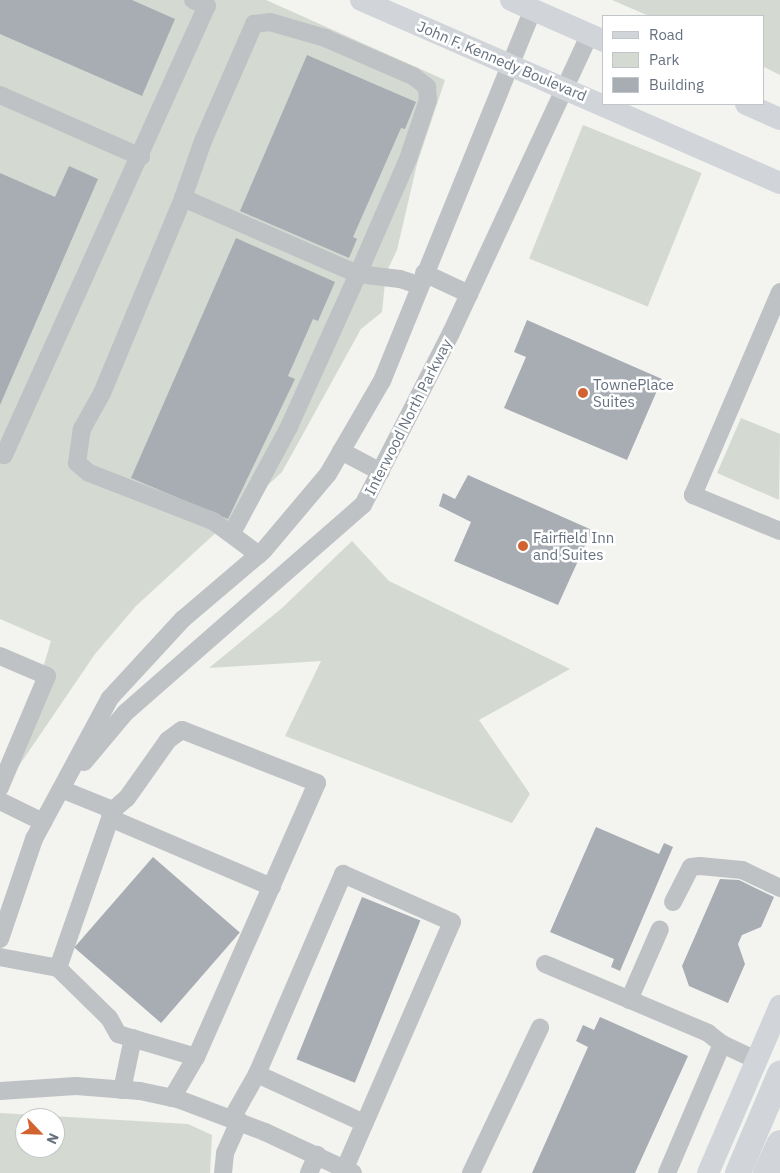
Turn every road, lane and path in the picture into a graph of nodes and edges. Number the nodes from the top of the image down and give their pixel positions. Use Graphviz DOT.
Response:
graph roads {
  1 [pos="361,0"];
  2 [pos="511,0"];
  3 [pos="203,2"];
  4 [pos="533,10"];
  5 [pos="597,37"];
  6 [pos="509,65"];
  7 [pos="564,88"];
  8 [pos="0,96"];
  9 [pos="602,105"];
  10 [pos="603,105"];
  11 [pos="748,105"];
  12 [pos="780,119"];
  13 [pos="141,157"];
  14 [pos="780,183"];
  15 [pos="183,198"];
  16 [pos="358,274"];
  17 [pos="422,279"];
  18 [pos="780,292"];
  19 [pos="469,294"];
  20 [pos="341,451"];
  21 [pos="0,454"];
  22 [pos="381,472"];
  23 [pos="780,531"];
  24 [pos="232,533"];
  25 [pos="259,555"];
  26 [pos="0,656"];
  27 [pos="0,787"];
  28 [pos="61,789"];
  29 [pos="0,801"];
  30 [pos="112,814"];
  31 [pos="43,822"];
  32 [pos="272,887"];
  33 [pos="780,888"];
  34 [pos="673,902"];
  35 [pos="660,929"];
  36 [pos="0,939"];
  37 [pos="0,957"];
  38 [pos="545,964"];
  39 [pos="58,968"];
  40 [pos="629,1000"];
  41 [pos="780,1006"];
  42 [pos="540,1028"];
  43 [pos="133,1038"];
  44 [pos="722,1044"];
  45 [pos="196,1057"];
  46 [pos="756,1060"];
  47 [pos="257,1074"];
  48 [pos="780,1074"];
  49 [pos="0,1090"];
  50 [pos="122,1090"];
  51 [pos="172,1098"];
  52 [pos="235,1119"];
  53 [pos="364,1123"];
  54 [pos="780,1143"];
  55 [pos="317,1155"];
  56 [pos="349,1170"];
  57 [pos="223,1173"];
  58 [pos="309,1173"];
  59 [pos="471,1173"];
  60 [pos="666,1173"];
  61 [pos="708,1173"];
  62 [pos="738,1173"];
  63 [pos="766,1173"];
  1 -- 6 [label="main road, John F. Kennedy Boulevard"];
  2 -- 4 [label="main road"];
  3 -- 13 [label="street"];
  4 -- 5 [label="main road"];
  4 -- 6 [label="street, Interwood North Parkway"];
  5 -- 7 [label="street, Interwood North Parkway"];
  6 -- 7 [label="main road, John F. Kennedy Boulevard"];
  6 -- 17 [label="street, Interwood North Parkway"];
  7 -- 9 [label="main road, John F. Kennedy Boulevard"];
  7 -- 19 [label="street, Interwood North Parkway"];
  8 -- 13 [label="street"];
  10 -- 14 [label="main road, John F. Kennedy Boulevard"];
  11 -- 12 [label="main road"];
  13 -- 21 [label="street"];
  15 -- 16 [label="street"];
  15 -- 16 [label="street"];
  15 -- 24 [label="street"];
  16 -- 17 [label="street"];
  16 -- 24 [label="street"];
  17 -- 19 [label="street"];
  17 -- 20 [label="street, Interwood North Parkway"];
  18 -- 23 [label="street"];
  19 -- 22 [label="street, Interwood North Parkway"];
  20 -- 22 [label="street"];
  20 -- 25 [label="street, Interwood North Parkway"];
  22 -- 28 [label="street, Interwood North Parkway"];
  24 -- 25 [label="street"];
  25 -- 28 [label="street, Interwood North Parkway"];
  26 -- 27 [label="street"];
  28 -- 30 [label="street"];
  28 -- 31 [label="street, Interwood North Parkway"];
  29 -- 31 [label="street"];
  30 -- 32 [label="street"];
  30 -- 32 [label="street"];
  30 -- 39 [label="street"];
  31 -- 36 [label="street, Interwood North Parkway"];
  32 -- 45 [label="street"];
  33 -- 34 [label="street"];
  35 -- 40 [label="street"];
  37 -- 39 [label="street"];
  38 -- 40 [label="street"];
  39 -- 43 [label="street"];
  40 -- 44 [label="street"];
  41 -- 46 [label="main road"];
  42 -- 59 [label="street"];
  43 -- 45 [label="street"];
  43 -- 50 [label="street"];
  44 -- 46 [label="street"];
  44 -- 60 [label="street"];
  45 -- 51 [label="street"];
  46 -- 61 [label="main road"];
  47 -- 52 [label="street"];
  47 -- 53 [label="street"];
  47 -- 53 [label="street"];
  48 -- 62 [label="highway"];
  49 -- 50 [label="street"];
  50 -- 51 [label="street"];
  51 -- 52 [label="street"];
  52 -- 55 [label="street"];
  52 -- 57 [label="street"];
  53 -- 56 [label="street"];
  54 -- 63 [label="highway"];
  55 -- 56 [label="street"];
  55 -- 58 [label="street"];
}
